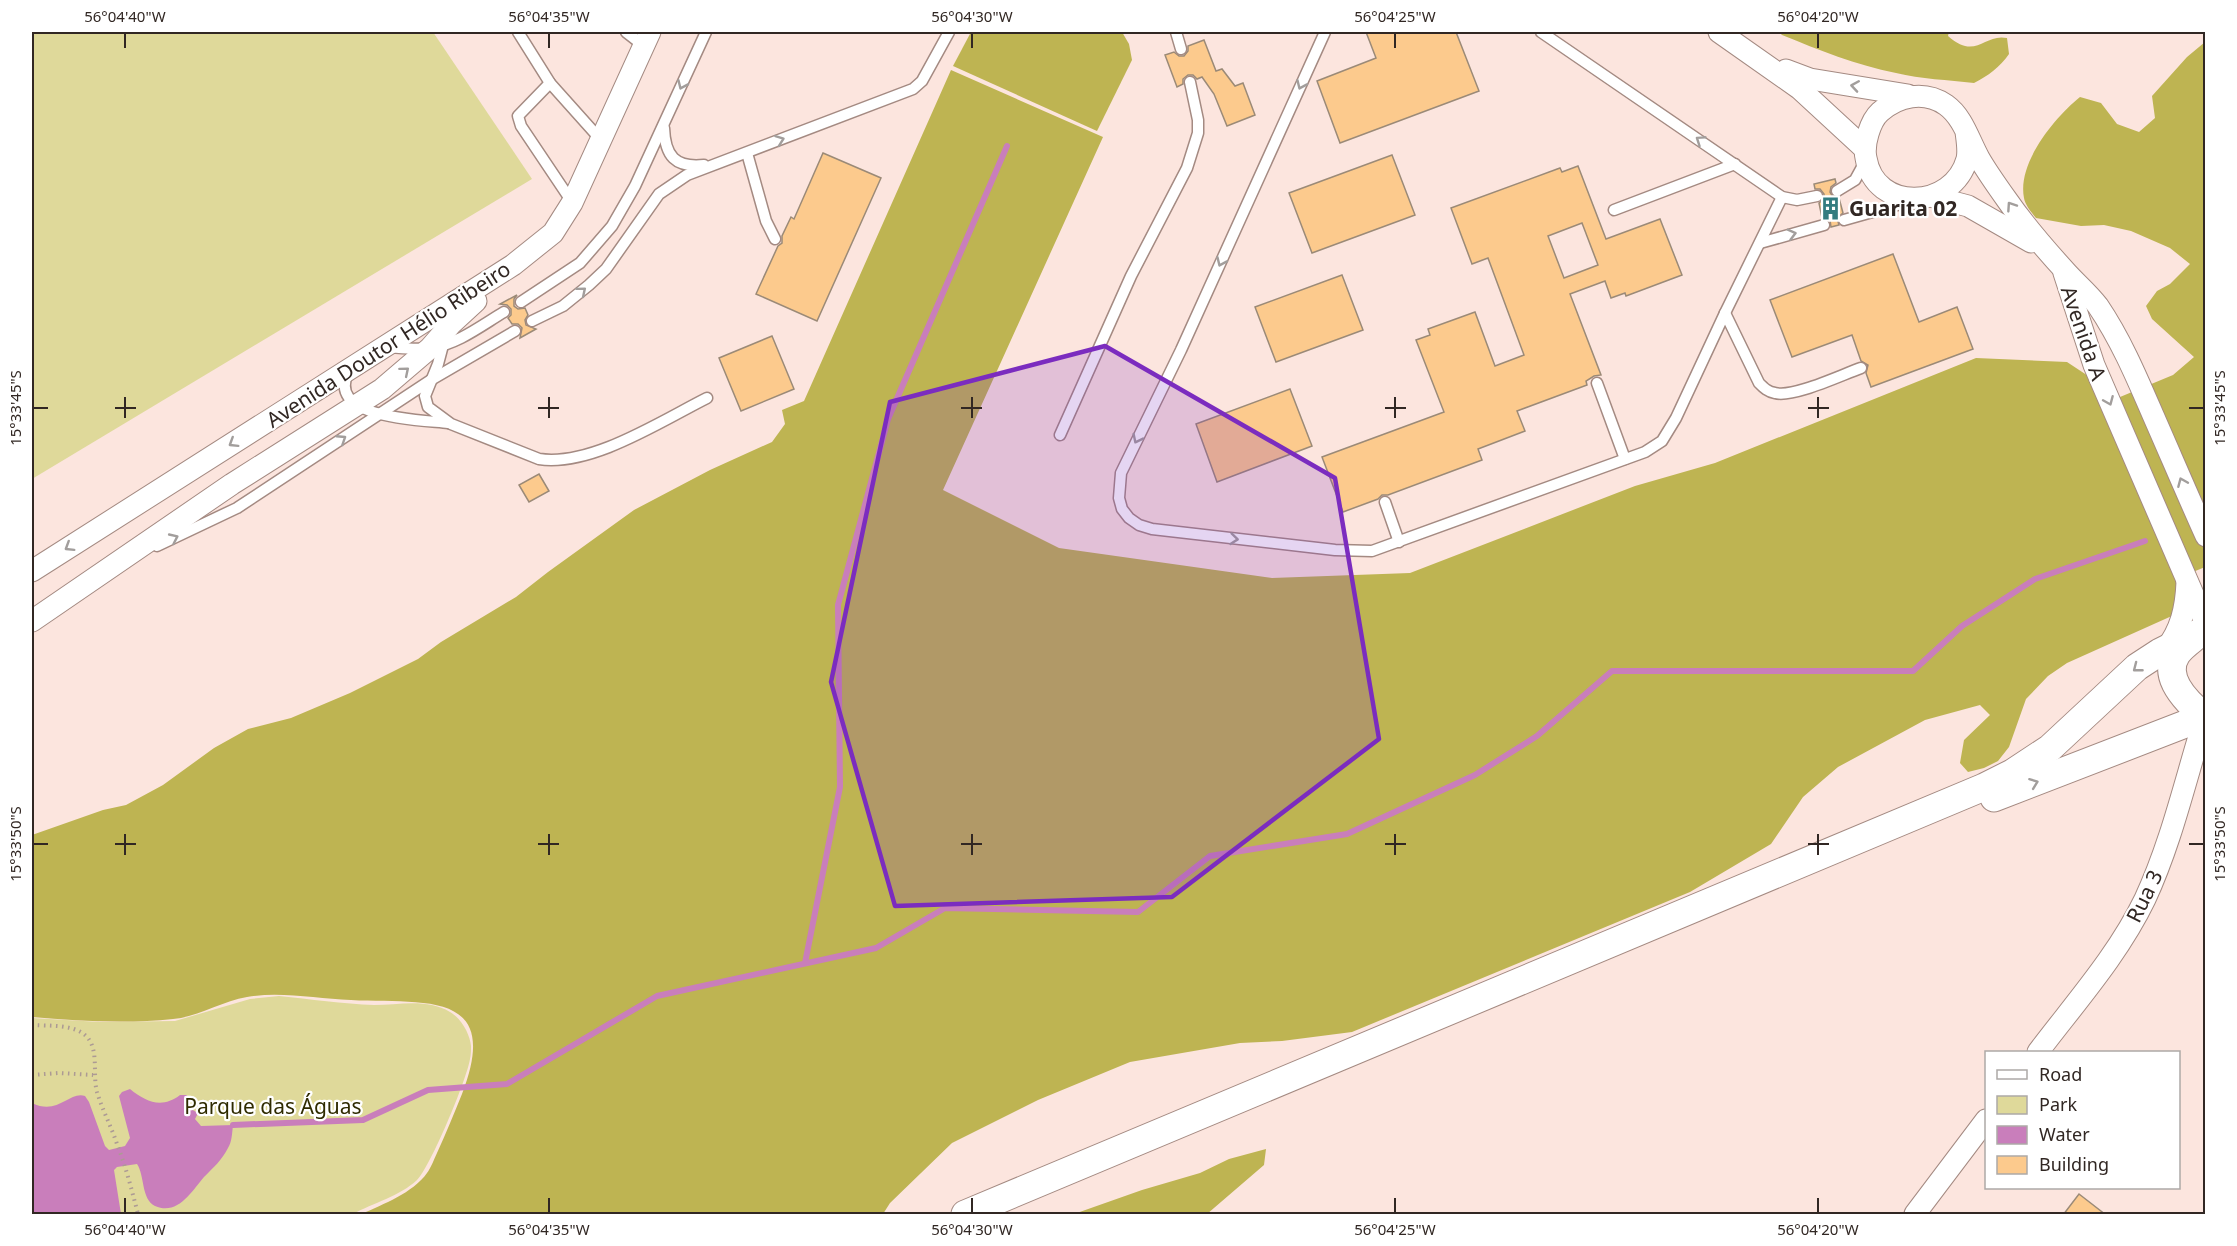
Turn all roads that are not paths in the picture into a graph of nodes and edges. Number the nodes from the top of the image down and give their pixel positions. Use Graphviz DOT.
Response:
graph roads {
  1 [pos="518,32"];
  2 [pos="626,32"];
  3 [pos="705,32"];
  4 [pos="949,32"];
  5 [pos="1176,32"];
  6 [pos="1325,32"];
  7 [pos="1540,32"];
  8 [pos="1719,32"];
  9 [pos="647,39"];
  10 [pos="1181,49"];
  11 [pos="1766,63"];
  12 [pos="1190,82"];
  13 [pos="550,83"];
  14 [pos="1913,96"];
  15 [pos="663,125"];
  16 [pos="1966,132"];
  17 [pos="601,140"];
  18 [pos="747,153"];
  19 [pos="1865,155"];
  20 [pos="724,161"];
  21 [pos="1735,164"];
  22 [pos="1837,191"];
  23 [pos="1817,196"];
  24 [pos="1782,197"];
  25 [pos="1925,198"];
  26 [pos="572,202"];
  27 [pos="1614,210"];
  28 [pos="1844,220"];
  29 [pos="1824,225"];
  30 [pos="775,239"];
  31 [pos="1760,243"];
  32 [pos="513,265"];
  33 [pos="2062,267"];
  34 [pos="521,302"];
  35 [pos="504,312"];
  36 [pos="1725,313"];
  37 [pos="532,321"];
  38 [pos="515,331"];
  39 [pos="386,347"];
  40 [pos="436,347"];
  41 [pos="1861,368"];
  42 [pos="349,371"];
  43 [pos="431,380"];
  44 [pos="1597,383"];
  45 [pos="707,398"];
  46 [pos="358,406"];
  47 [pos="380,414"];
  48 [pos="451,424"];
  49 [pos="1060,435"];
  50 [pos="1625,459"];
  51 [pos="1385,502"];
  52 [pos="2205,536"];
  53 [pos="1399,542"];
  54 [pos="32,571"];
  55 [pos="102,572"];
  56 [pos="2187,582"];
  57 [pos="32,621"];
  58 [pos="2204,628"];
  59 [pos="2165,650"];
  60 [pos="2205,716"];
  61 [pos="2039,1051"];
  62 [pos="1985,1121"];
  63 [pos="965,1215"];
  64 [pos="1013,1215"];
  65 [pos="1915,1215"];
  1 -- 13 [label="lane"];
  2 -- 9 [label="lane"];
  3 -- 15 [label="lane, one-way"];
  18 -- 4 [label="lane, one-way"];
  5 -- 10 [label="lane"];
  6 -- 53 [label="lane, one-way"];
  21 -- 7 [label="lane, one-way"];
  8 -- 11 [label="street"];
  9 -- 17 [label="street, Avenida Doutor Hélio Ribeiro"];
  14 -- 11 [label="street, one-way"];
  11 -- 19 [label="street"];
  12 -- 49 [label="lane"];
  13 -- 17 [label="lane"];
  13 -- 26 [label="lane"];
  14 -- 16 [label="street"];
  14 -- 19 [label="street"];
  15 -- 20 [label="lane"];
  15 -- 34 [label="lane"];
  16 -- 25 [label="street"];
  33 -- 16 [label="street, one-way"];
  17 -- 26 [label="street, Avenida Doutor Hélio Ribeiro"];
  18 -- 20 [label="lane"];
  18 -- 30 [label="lane"];
  19 -- 22 [label="lane"];
  19 -- 25 [label="street"];
  37 -- 20 [label="lane, one-way"];
  21 -- 24 [label="lane"];
  21 -- 27 [label="lane"];
  23 -- 24 [label="lane"];
  24 -- 31 [label="lane"];
  25 -- 28 [label="lane"];
  25 -- 33 [label="street"];
  26 -- 32 [label="street, Avenida Doutor Hélio Ribeiro"];
  31 -- 29 [label="lane, one-way"];
  31 -- 36 [label="lane"];
  32 -- 39 [label="street, Avenida Doutor Hélio Ribeiro"];
  32 -- 40 [label="street, Avenida Doutor Hélio Ribeiro"];
  52 -- 33 [label="street, Avenida A, one-way"];
  33 -- 56 [label="street, Avenida A, one-way"];
  35 -- 40 [label="lane"];
  36 -- 41 [label="lane"];
  36 -- 50 [label="lane"];
  38 -- 43 [label="lane"];
  39 -- 40 [label="lane"];
  39 -- 42 [label="street, Avenida Doutor Hélio Ribeiro"];
  40 -- 43 [label="lane"];
  46 -- 40 [label="street, Avenida Doutor Hélio Ribeiro, one-way"];
  42 -- 46 [label="lane"];
  42 -- 54 [label="street, Avenida Doutor Hélio Ribeiro, one-way"];
  43 -- 47 [label="lane"];
  43 -- 48 [label="lane"];
  44 -- 50 [label="lane"];
  45 -- 48 [label="lane"];
  46 -- 47 [label="lane"];
  46 -- 55 [label="street, Avenida Doutor Hélio Ribeiro"];
  47 -- 48 [label="lane"];
  55 -- 47 [label="lane, one-way"];
  50 -- 53 [label="lane"];
  51 -- 53 [label="lane"];
  55 -- 57 [label="street, Avenida Doutor Hélio Ribeiro"];
  56 -- 58 [label="street, Avenida A"];
  56 -- 59 [label="street, Avenida A"];
  58 -- 59 [label="street"];
  58 -- 60 [label="street"];
  59 -- 63 [label="street, one-way"];
  60 -- 61 [label="street, Rua 3"];
  64 -- 60 [label="street, one-way"];
  62 -- 65 [label="street"];
}
